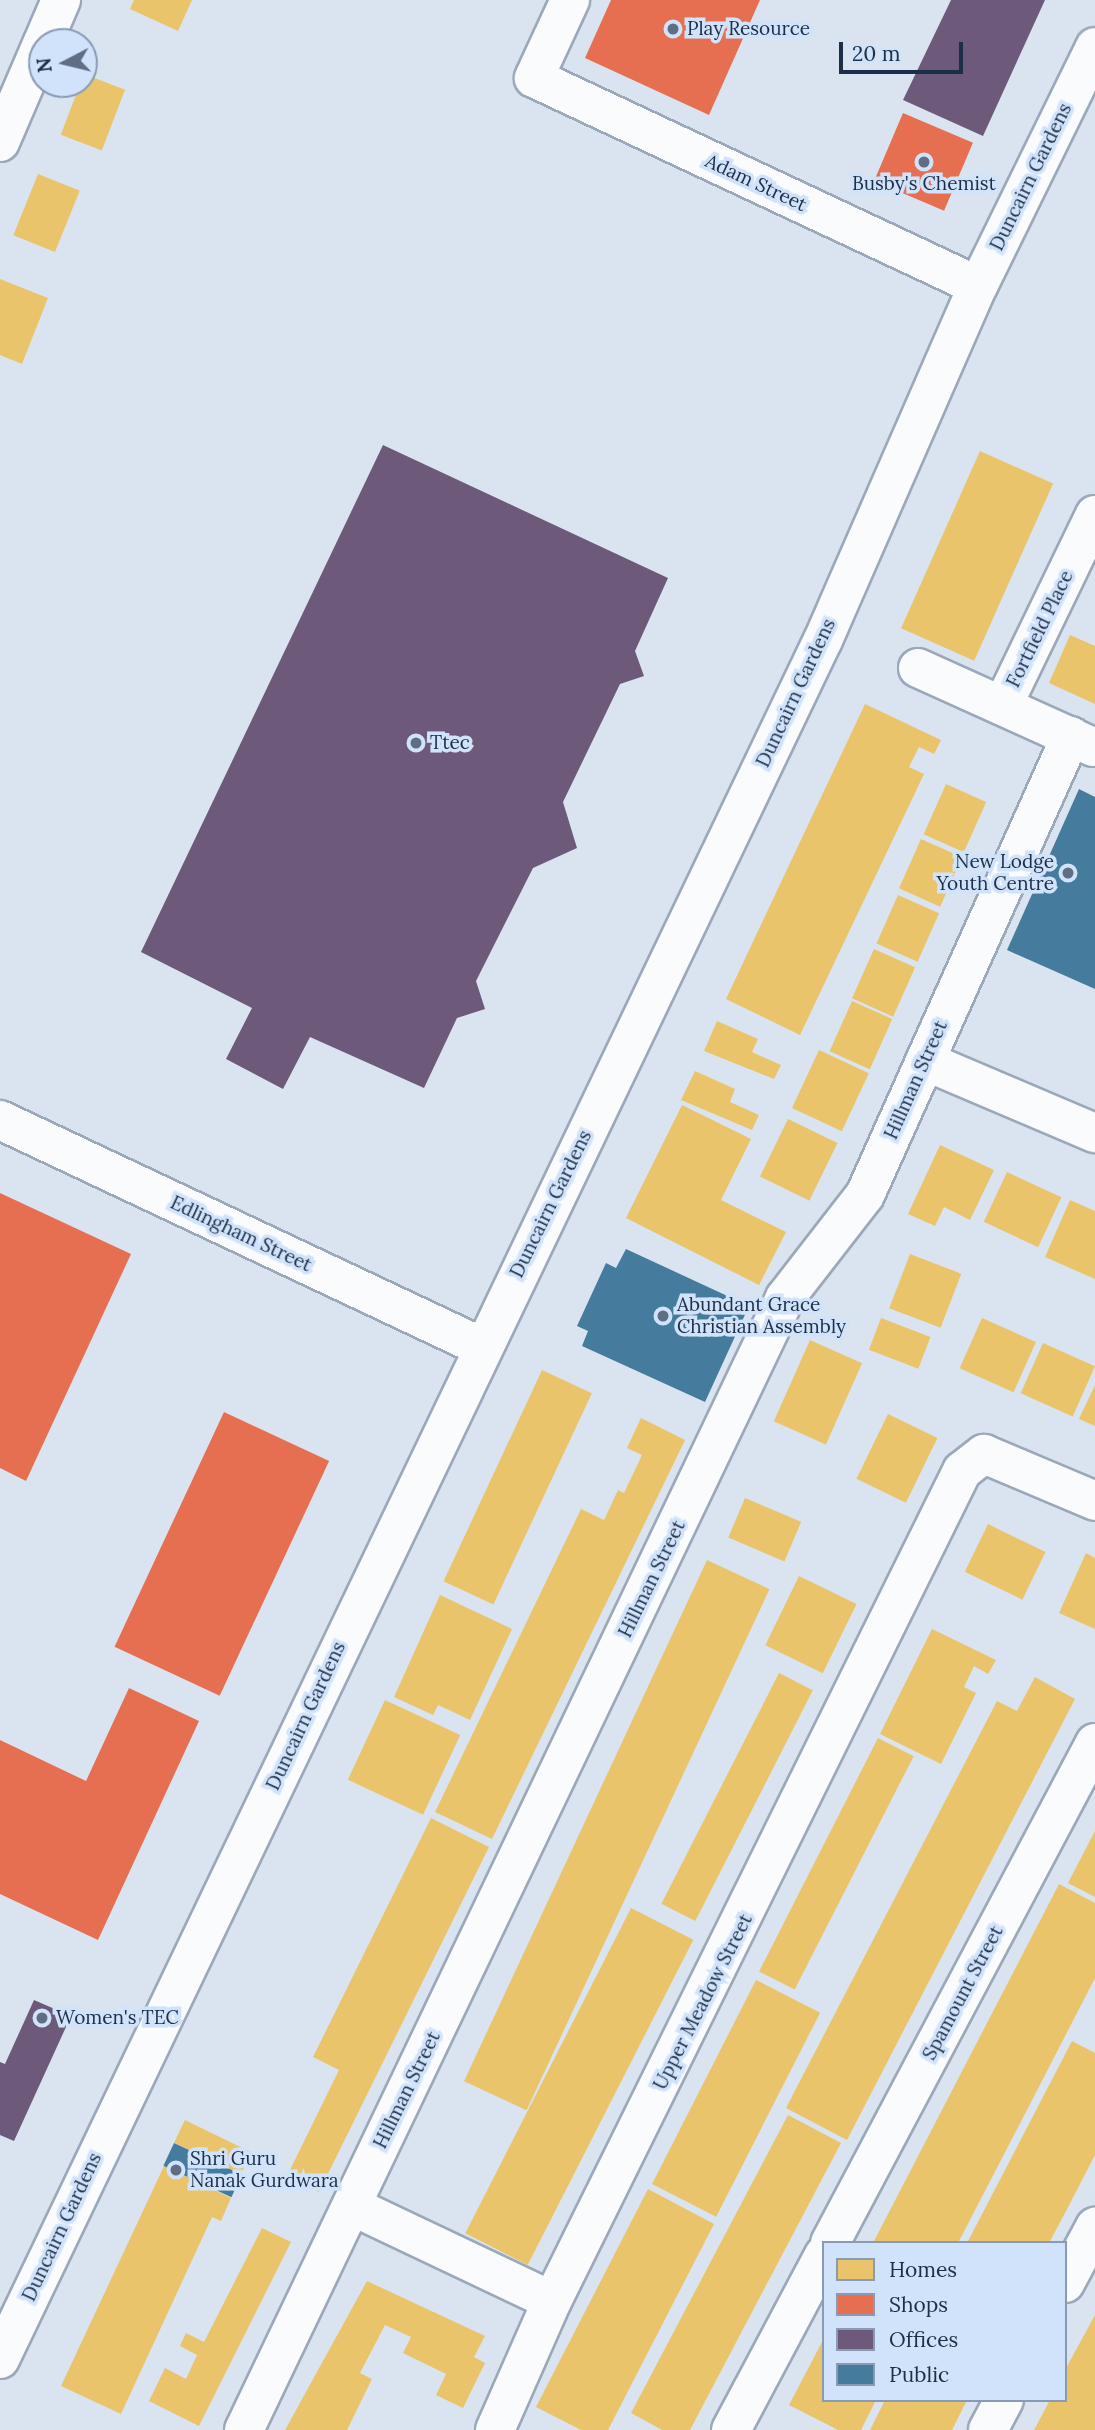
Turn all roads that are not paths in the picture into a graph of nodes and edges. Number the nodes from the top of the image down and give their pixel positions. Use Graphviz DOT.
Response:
graph roads {
  1 [pos="61,0"];
  2 [pos="570,0"];
  3 [pos="49,28"];
  4 [pos="1095,47"];
  5 [pos="28,78"];
  6 [pos="0,142"];
  7 [pos="978,286"];
  8 [pos="1095,515"];
  9 [pos="918,668"];
  10 [pos="1003,705"];
  11 [pos="1083,742"];
  12 [pos="925,1061"];
  13 [pos="0,1121"];
  14 [pos="1095,1132"];
  15 [pos="482,1347"];
  16 [pos="1095,1501"];
  17 [pos="1095,1743"];
  18 [pos="352,2206"];
  19 [pos="1095,2227"];
  20 [pos="831,2241"];
  21 [pos="822,2259"];
  22 [pos="1067,2279"];
  23 [pos="552,2301"];
  24 [pos="0,2358"];
  25 [pos="1003,2402"];
  26 [pos="244,2430"];
  27 [pos="495,2430"];
  28 [pos="731,2430"];
  29 [pos="988,2430"];
  1 -- 3 [label="street"];
  2 -- 7 [label="street, Adam Street"];
  4 -- 7 [label="street, Duncairn Gardens"];
  5 -- 6 [label="street"];
  7 -- 15 [label="street, Duncairn Gardens"];
  8 -- 10 [label="street, Fortfield Place"];
  9 -- 10 [label="street"];
  10 -- 11 [label="street"];
  11 -- 12 [label="street, Hillman Street"];
  12 -- 14 [label="street"];
  12 -- 18 [label="street, Hillman Street"];
  13 -- 15 [label="street, Edlingham Street"];
  15 -- 24 [label="street, Duncairn Gardens"];
  16 -- 23 [label="street, Upper Meadow Street"];
  17 -- 20 [label="street, Spamount Street"];
  18 -- 23 [label="street"];
  18 -- 26 [label="street, Hillman Street"];
  19 -- 22 [label="street"];
  21 -- 28 [label="street"];
  23 -- 27 [label="street, Upper Meadow Street"];
  25 -- 29 [label="street"];
}
